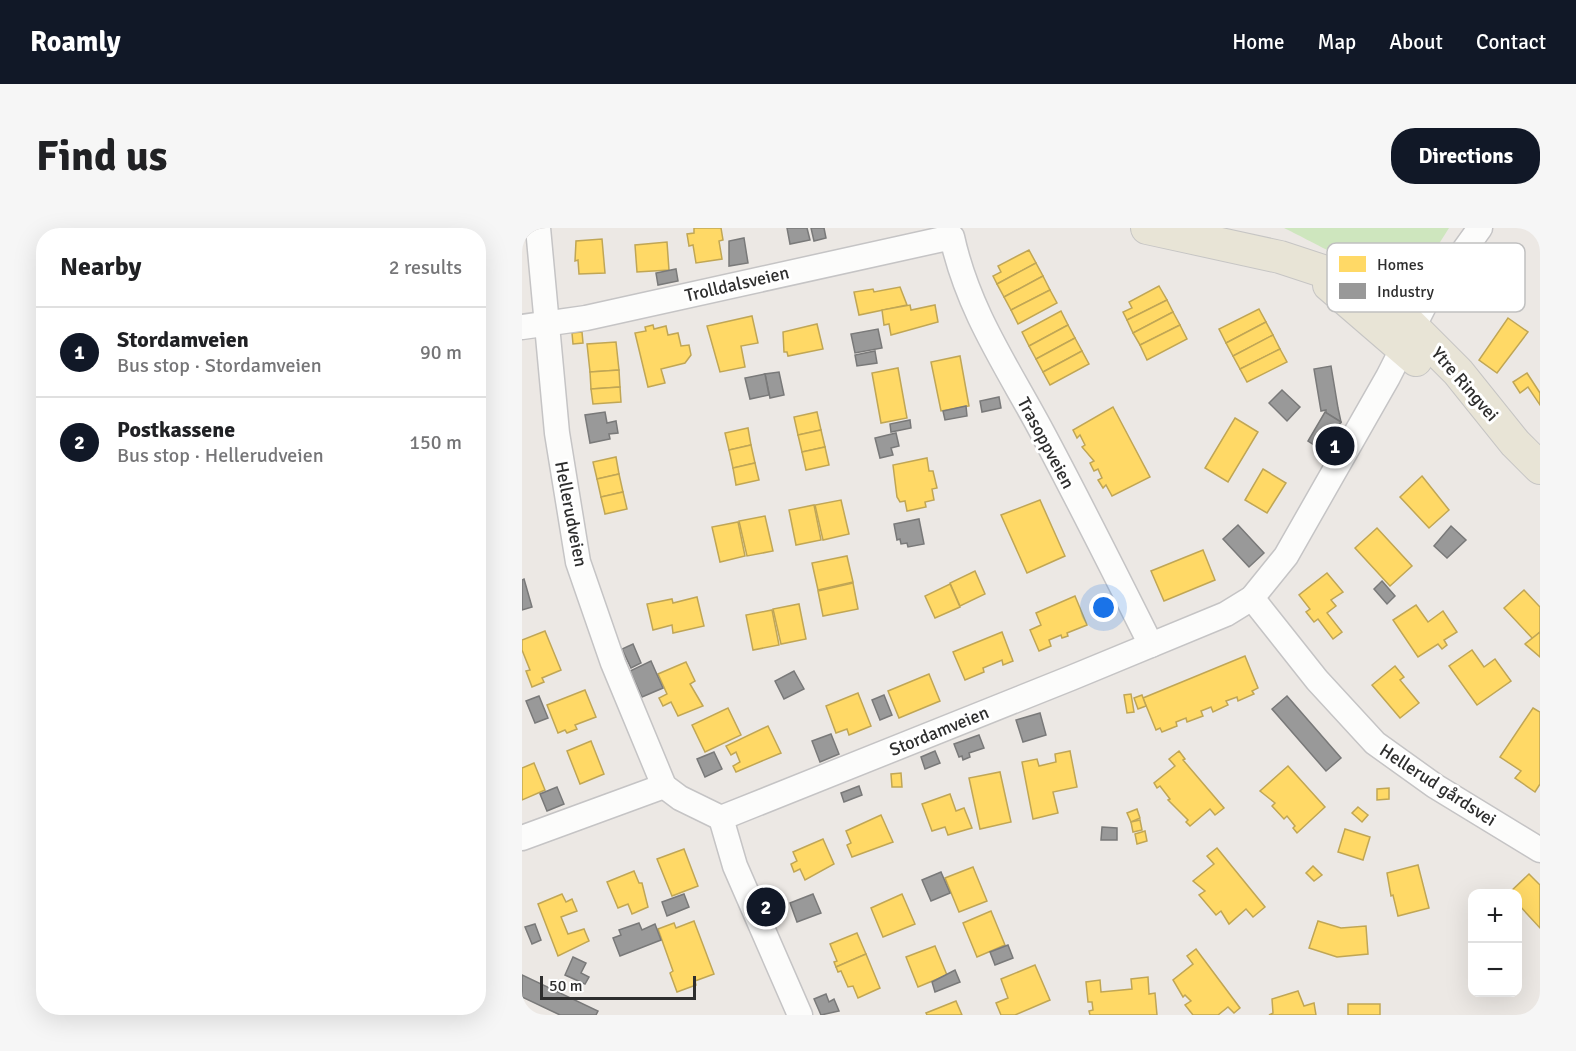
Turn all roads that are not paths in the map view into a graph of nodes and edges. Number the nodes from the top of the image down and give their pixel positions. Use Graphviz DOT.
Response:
graph roads {
  1 [pos="538,228"];
  2 [pos="1147,228"];
  3 [pos="1480,228"];
  4 [pos="952,237"];
  5 [pos="1469,243"];
  6 [pos="1327,279"];
  7 [pos="1372,312"];
  8 [pos="1421,312"];
  9 [pos="547,325"];
  10 [pos="522,327"];
  11 [pos="1407,337"];
  12 [pos="1540,468"];
  13 [pos="1252,598"];
  14 [pos="1151,645"];
  15 [pos="664,786"];
  16 [pos="721,818"];
  17 [pos="522,838"];
  18 [pos="1540,850"];
  19 [pos="800,1015"];
  1 -- 9 [label="street, Hellerudveien"];
  2 -- 6 [label="main road"];
  3 -- 5 [label="street, Stordamveien"];
  4 -- 9 [label="street, Trolldalsveien"];
  4 -- 14 [label="street, Trasoppveien"];
  7 -- 11 [label="main road"];
  8 -- 11 [label="street, Stordamveien"];
  9 -- 10 [label="street, Trolldalsveien"];
  9 -- 15 [label="street, Hellerudveien"];
  11 -- 12 [label="main road, Ytre Ringvei"];
  11 -- 13 [label="street, Stordamveien"];
  13 -- 14 [label="street, Stordamveien"];
  13 -- 18 [label="street, Hellerud gårdsvei"];
  14 -- 16 [label="street, Stordamveien"];
  15 -- 16 [label="street"];
  15 -- 17 [label="street"];
  16 -- 19 [label="street"];
}
